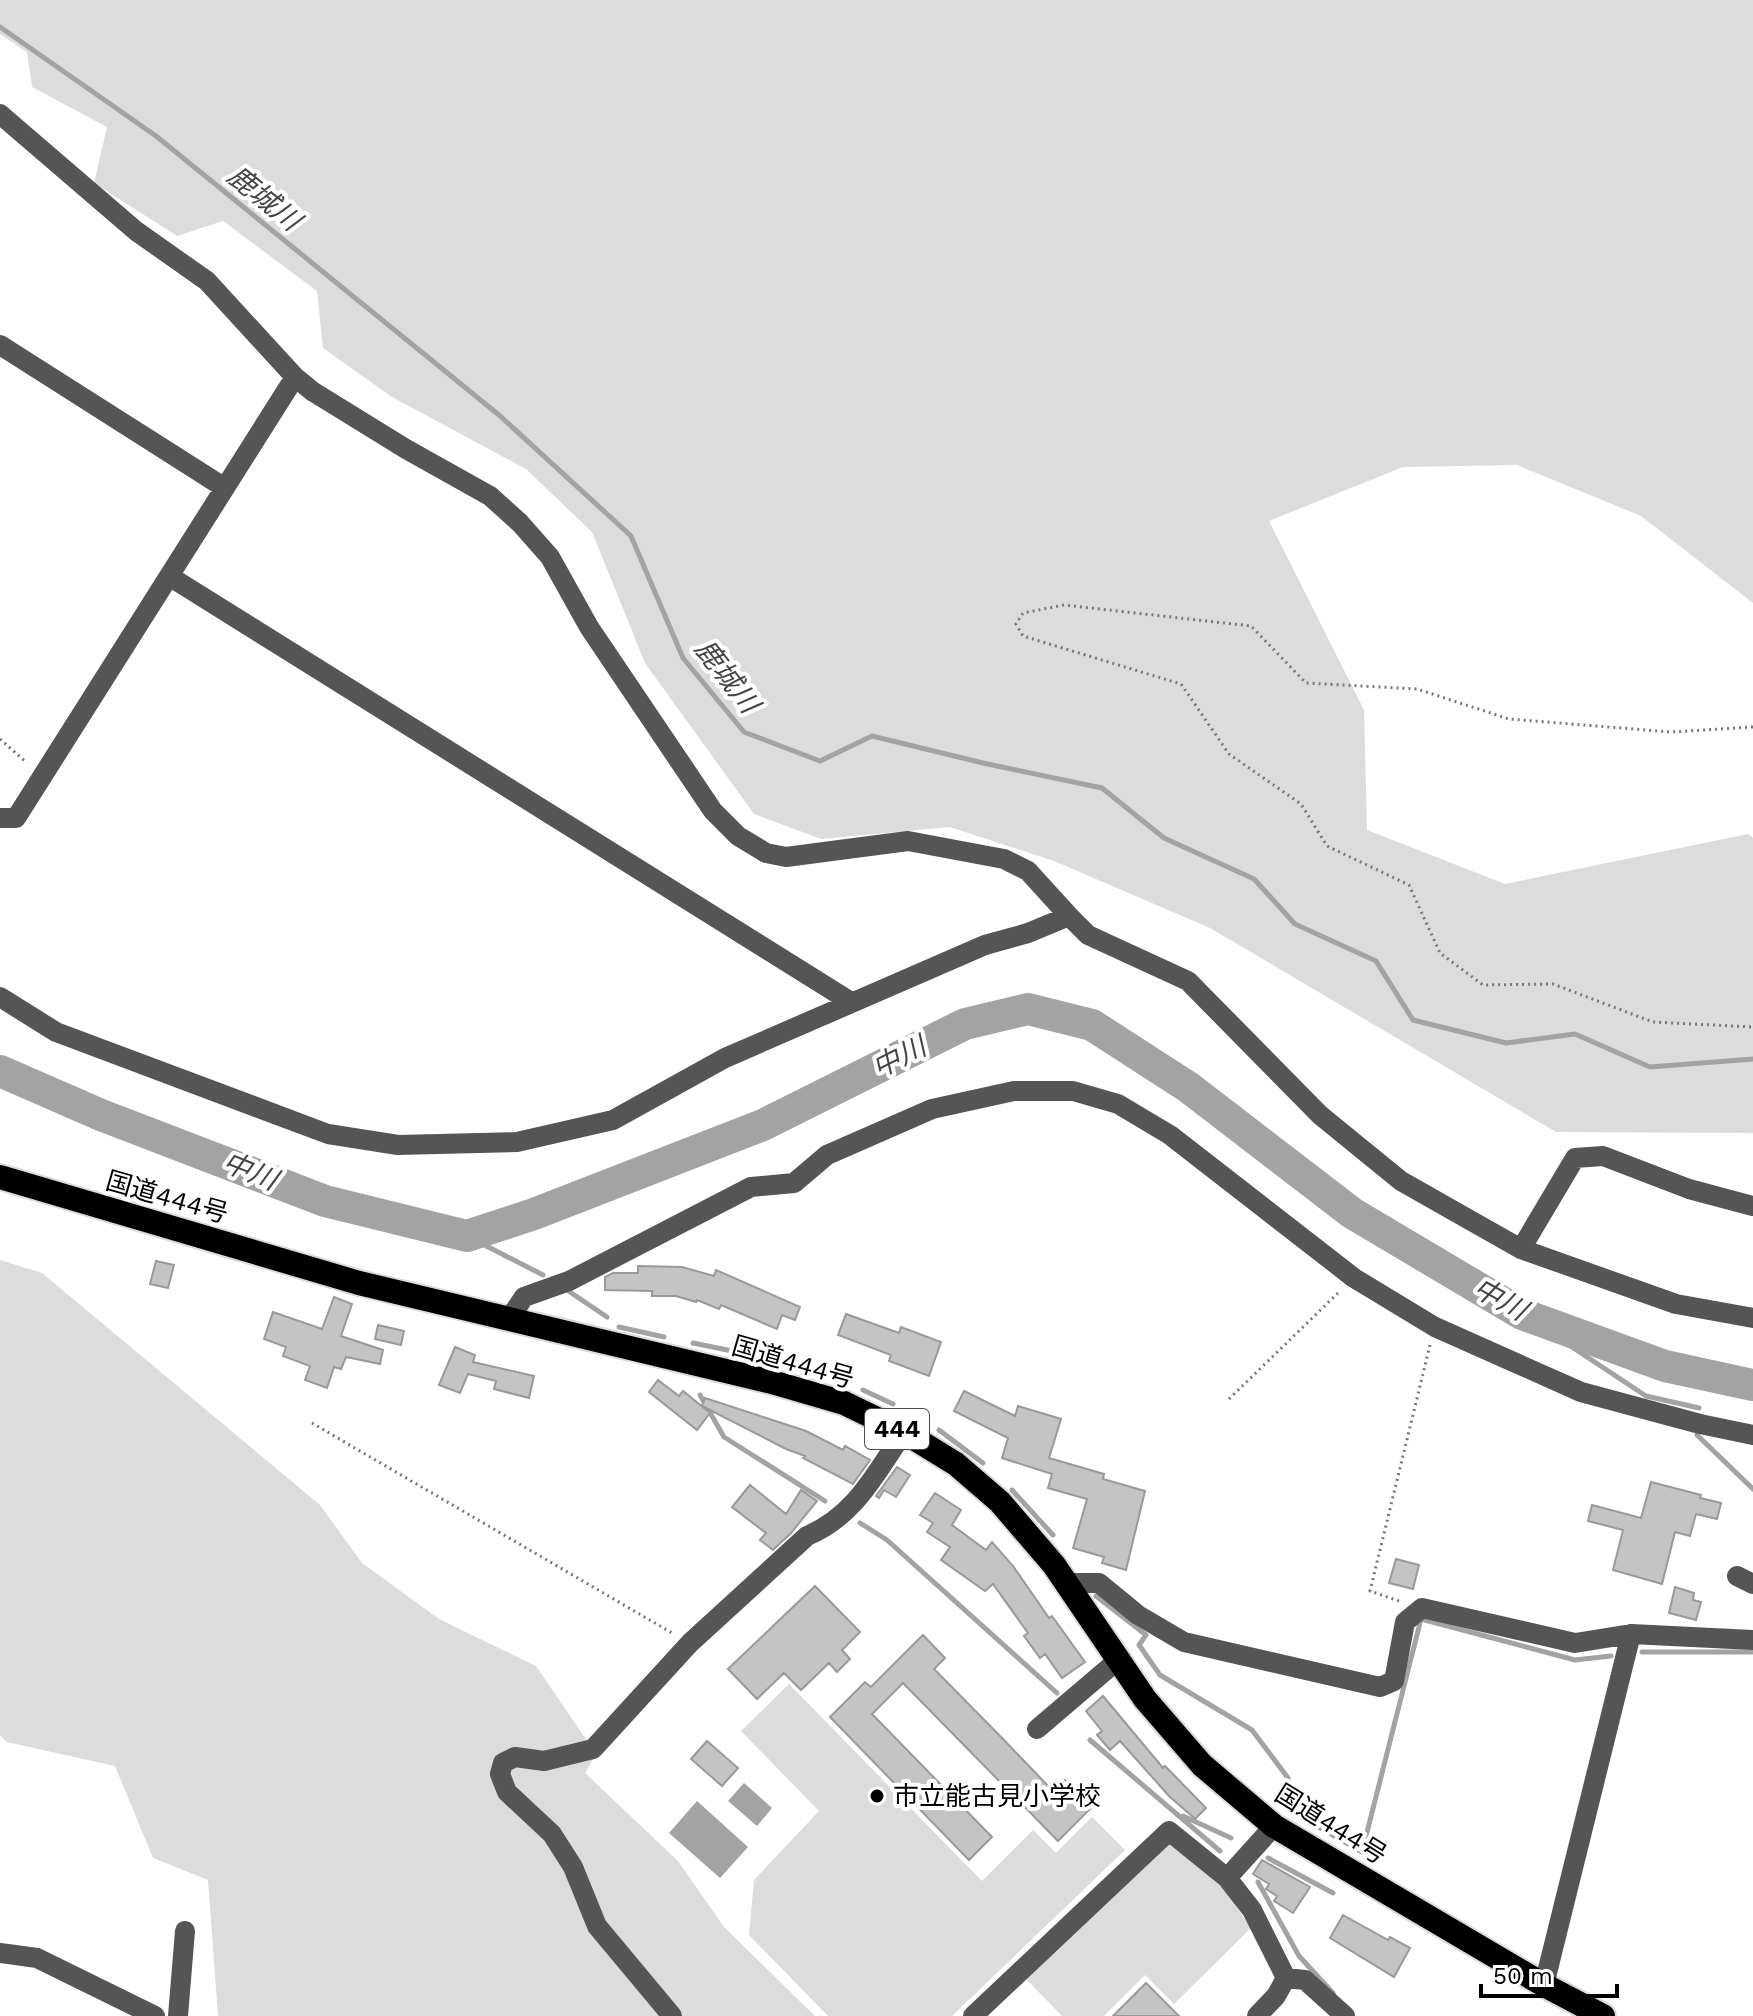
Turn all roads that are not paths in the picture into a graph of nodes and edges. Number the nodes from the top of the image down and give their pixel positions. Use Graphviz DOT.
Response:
graph roads {
  1 [pos="0,114"];
  2 [pos="0,345"];
  3 [pos="295,377"];
  4 [pos="225,488"];
  5 [pos="169,576"];
  6 [pos="0,818"];
  7 [pos="1069,916"];
  8 [pos="0,997"];
  9 [pos="851,1002"];
  10 [pos="0,1177"];
  11 [pos="1753,1206"];
  12 [pos="1521,1249"];
  13 [pos="1753,1318"];
  14 [pos="509,1319"];
  15 [pos="904,1432"];
  16 [pos="1753,1435"];
  17 [pos="1066,1583"];
  18 [pos="1631,1634"];
  19 [pos="1753,1640"];
  20 [pos="1118,1660"];
  21 [pos="1037,1729"];
  22 [pos="1274,1826"];
  23 [pos="1227,1878"];
  24 [pos="185,1931"];
  25 [pos="0,1953"];
  26 [pos="1286,1978"];
  27 [pos="1544,1985"];
  28 [pos="155,2016"];
  29 [pos="178,2016"];
  30 [pos="672,2016"];
  31 [pos="973,2016"];
  32 [pos="1257,2016"];
  33 [pos="1345,2016"];
  34 [pos="1603,2016"];
  1 -- 3 [label="street"];
  2 -- 4 [label="street"];
  3 -- 4 [label="street"];
  3 -- 7 [label="street"];
  4 -- 5 [label="street"];
  5 -- 6 [label="street"];
  5 -- 9 [label="street"];
  7 -- 9 [label="street"];
  7 -- 12 [label="street"];
  8 -- 9 [label="street"];
  10 -- 14 [label="highway, 国道444号 / 444"];
  11 -- 12 [label="street"];
  12 -- 13 [label="street"];
  14 -- 15 [label="highway, 国道444号 / 444"];
  14 -- 16 [label="street"];
  15 -- 17 [label="highway, 国道444号 / 444"];
  15 -- 30 [label="street"];
  17 -- 18 [label="street"];
  17 -- 20 [label="highway, 国道444号 / 444"];
  18 -- 19 [label="street"];
  18 -- 27 [label="street"];
  20 -- 21 [label="street"];
  20 -- 22 [label="highway, 国道444号 / 444"];
  22 -- 23 [label="street"];
  22 -- 27 [label="highway, 国道444号 / 444"];
  23 -- 26 [label="street"];
  23 -- 31 [label="street"];
  24 -- 29 [label="street"];
  25 -- 28 [label="street"];
  26 -- 32 [label="street"];
  26 -- 33 [label="street"];
  27 -- 34 [label="highway, 国道444号 / 444"];
}
